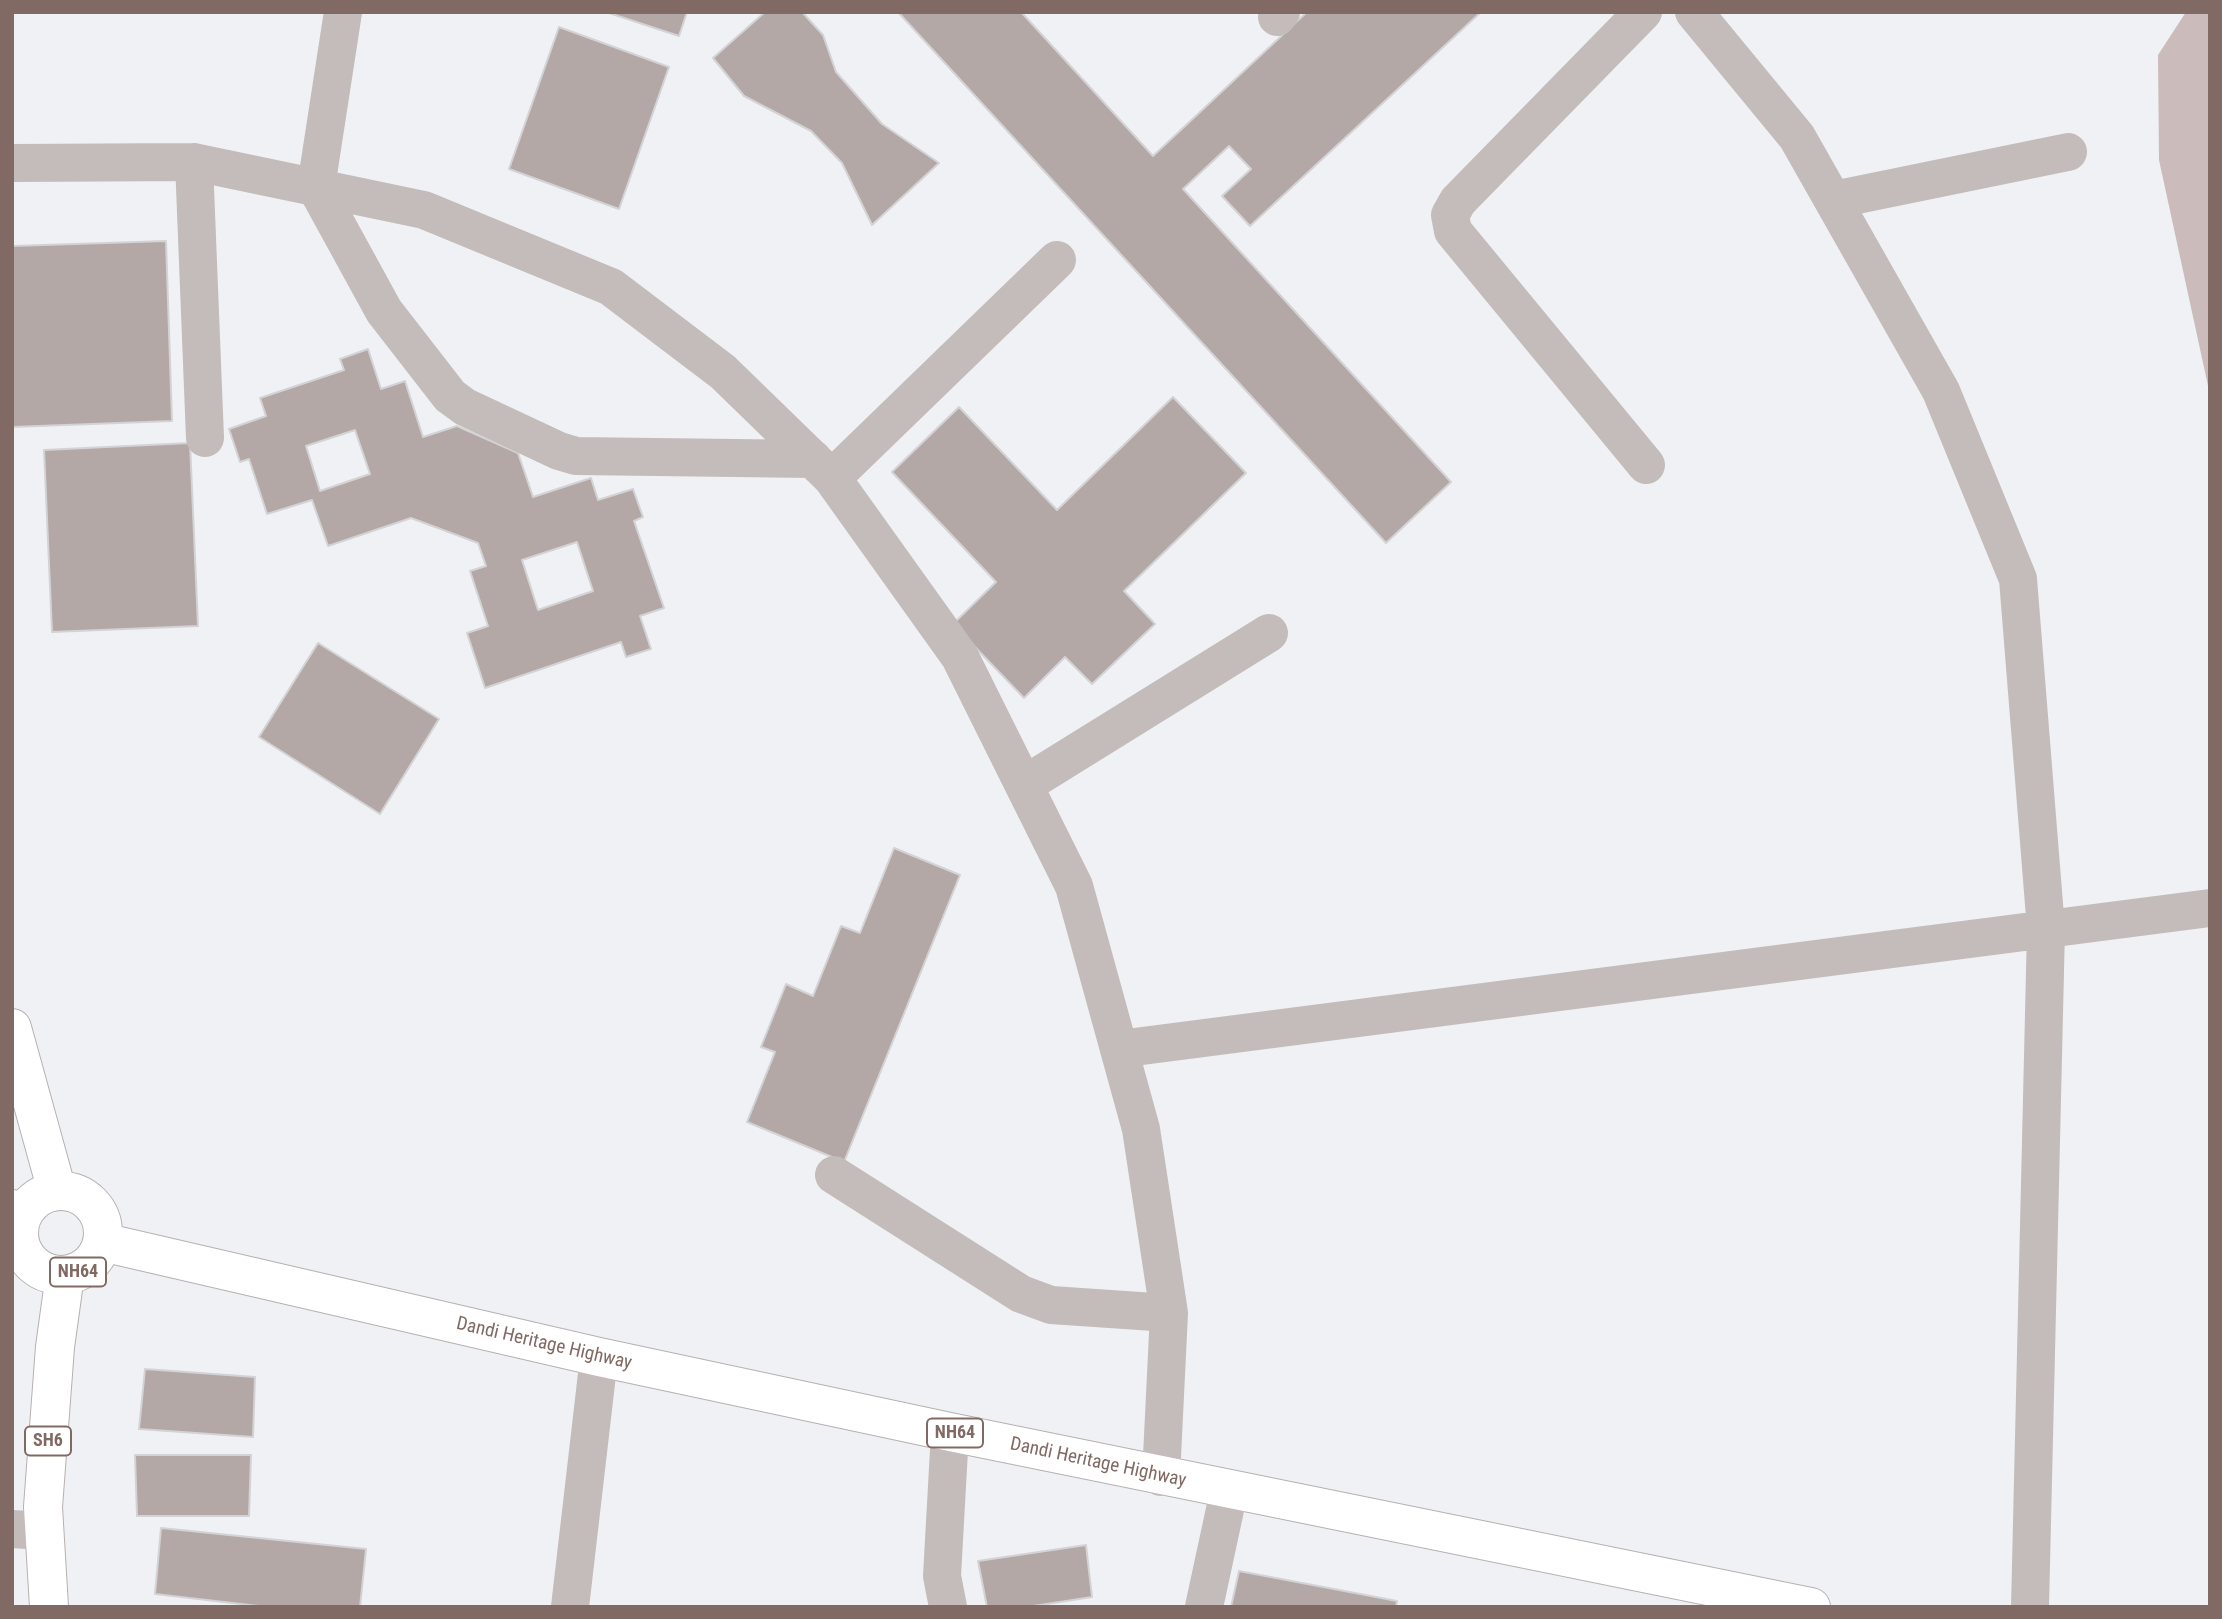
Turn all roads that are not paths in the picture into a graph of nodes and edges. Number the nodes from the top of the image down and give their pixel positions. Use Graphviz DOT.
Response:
graph roads {
  1 [pos="342,12"];
  2 [pos="1643,12"];
  3 [pos="1694,12"];
  4 [pos="2068,152"];
  5 [pos="194,162"];
  6 [pos="12,163"];
  7 [pos="316,187"];
  8 [pos="1833,200"];
  9 [pos="1057,260"];
  10 [pos="205,439"];
  11 [pos="1646,465"];
  12 [pos="822,469"];
  13 [pos="1269,633"];
  14 [pos="1024,785"];
  15 [pos="2210,908"];
  16 [pos="2046,929"];
  17 [pos="12,1028"];
  18 [pos="1119,1049"];
  19 [pos="834,1175"];
  20 [pos="57,1191"];
  21 [pos="17,1224"];
  22 [pos="102,1242"];
  23 [pos="65,1275"];
  24 [pos="1169,1313"];
  25 [pos="599,1357"];
  26 [pos="950,1432"];
  27 [pos="1161,1477"];
  28 [pos="1229,1491"];
  29 [pos="28,1530"];
  30 [pos="49,1607"];
  31 [pos="570,1607"];
  32 [pos="948,1607"];
  33 [pos="1204,1607"];
  34 [pos="1811,1607"];
  35 [pos="2030,1607"];
  1 -- 7 [label="street"];
  2 -- 11 [label="street"];
  3 -- 8 [label="street"];
  4 -- 8 [label="street"];
  5 -- 6 [label="street"];
  5 -- 7 [label="street"];
  5 -- 10 [label="street"];
  7 -- 12 [label="street"];
  7 -- 12 [label="street"];
  8 -- 16 [label="street"];
  9 -- 12 [label="street"];
  12 -- 14 [label="street"];
  13 -- 14 [label="street"];
  14 -- 18 [label="street"];
  15 -- 16 [label="street"];
  16 -- 18 [label="street"];
  16 -- 35 [label="street"];
  17 -- 20 [label="main road"];
  18 -- 24 [label="street"];
  19 -- 24 [label="street"];
  20 -- 21 [label="main road, NH64"];
  20 -- 22 [label="main road, NH64"];
  21 -- 23 [label="main road, NH64"];
  22 -- 23 [label="main road, NH64"];
  22 -- 25 [label="main road, Dandi Heritage Highway / NH64"];
  23 -- 29 [label="main road, SH6"];
  24 -- 27 [label="street"];
  25 -- 26 [label="main road, Dandi Heritage Highway / NH64"];
  25 -- 31 [label="street"];
  26 -- 27 [label="main road, Dandi Heritage Highway / NH64"];
  26 -- 32 [label="street"];
  27 -- 28 [label="main road, Dandi Heritage Highway / NH64"];
  28 -- 33 [label="street"];
  28 -- 34 [label="main road, Dandi Heritage Highway / NH64"];
  29 -- 30 [label="main road, SH6"];
}
